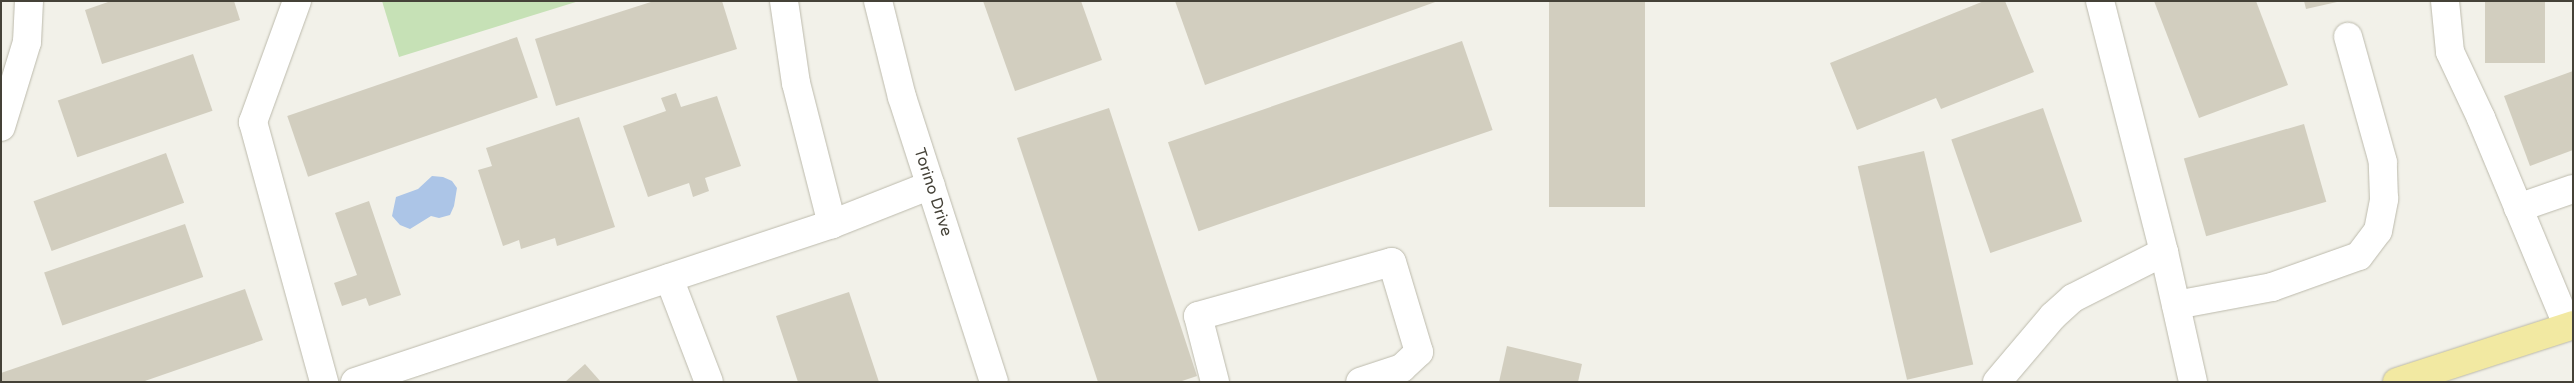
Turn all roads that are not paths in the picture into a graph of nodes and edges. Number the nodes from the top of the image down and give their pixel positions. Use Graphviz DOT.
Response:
graph roads {
  1 [pos="29,1"];
  2 [pos="298,1"];
  3 [pos="784,1"];
  4 [pos="878,1"];
  5 [pos="2100,1"];
  6 [pos="2445,1"];
  7 [pos="2348,37"];
  8 [pos="1,127"];
  9 [pos="931,185"];
  10 [pos="2573,190"];
  11 [pos="2518,208"];
  12 [pos="832,224"];
  13 [pos="2164,252"];
  14 [pos="669,278"];
  15 [pos="2176,305"];
  16 [pos="2571,326"];
  17 [pos="324,382"];
  18 [pos="355,382"];
  19 [pos="709,382"];
  20 [pos="994,382"];
  21 [pos="1215,382"];
  22 [pos="1360,382"];
  23 [pos="1997,382"];
  24 [pos="2193,382"];
  25 [pos="2397,382"];
  1 -- 8 [label="street"];
  2 -- 17 [label="street"];
  3 -- 12 [label="street"];
  4 -- 9 [label="street, Torino Drive"];
  5 -- 13 [label="street"];
  6 -- 11 [label="street"];
  7 -- 15 [label="street"];
  9 -- 12 [label="street"];
  9 -- 20 [label="street, Torino Drive"];
  10 -- 11 [label="street"];
  11 -- 16 [label="street"];
  12 -- 14 [label="street"];
  13 -- 15 [label="street"];
  13 -- 23 [label="street"];
  14 -- 18 [label="street"];
  14 -- 19 [label="street"];
  15 -- 24 [label="street"];
  16 -- 25 [label="main road"];
  21 -- 22 [label="street"];
}
